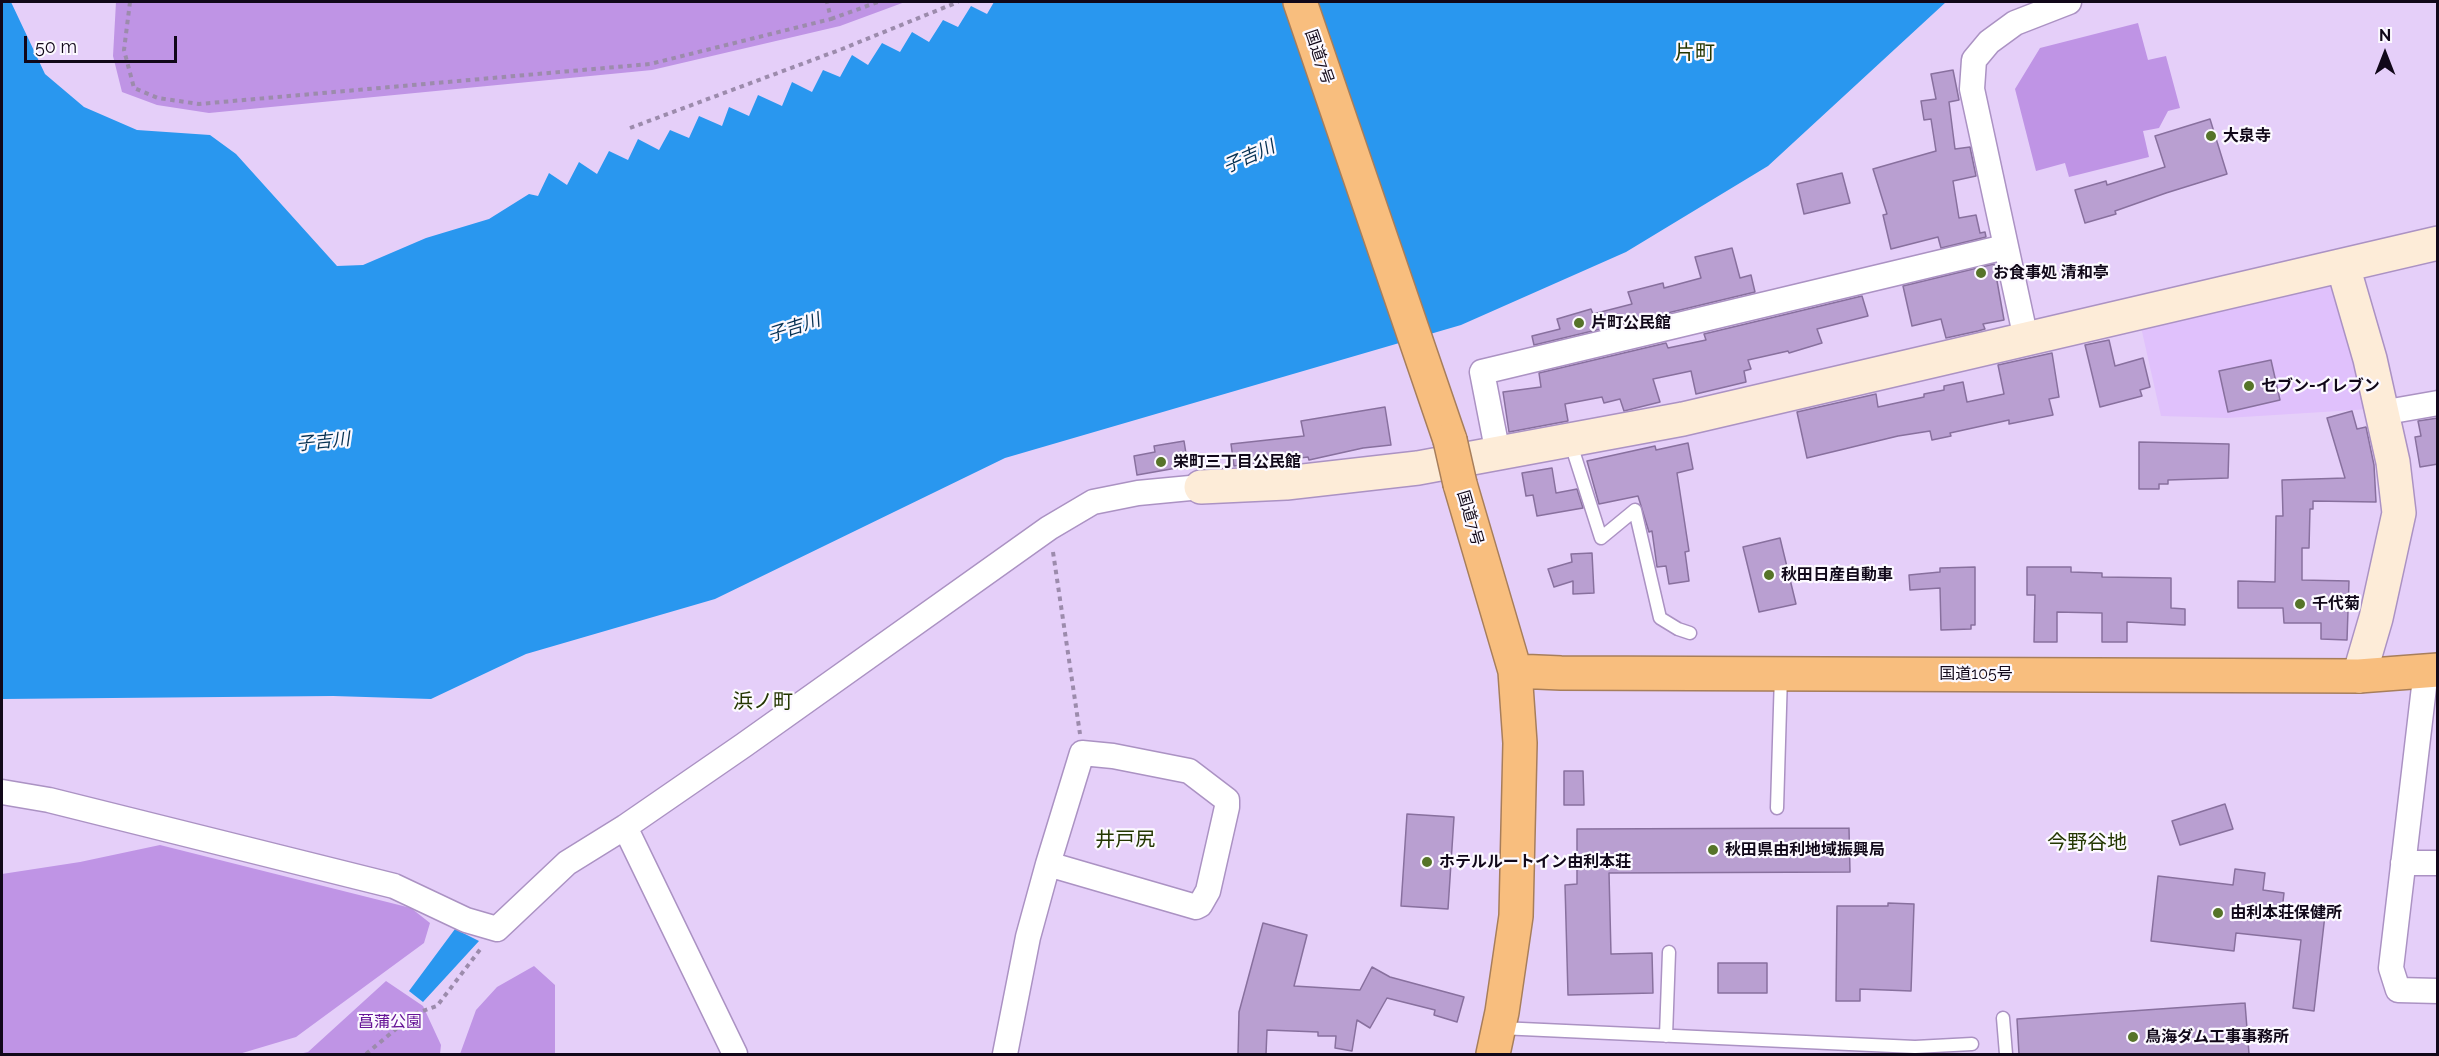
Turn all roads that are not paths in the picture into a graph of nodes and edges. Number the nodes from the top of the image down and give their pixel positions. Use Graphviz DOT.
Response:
graph roads {
  1 [pos="1300,2"];
  2 [pos="2069,2"];
  3 [pos="2438,243"];
  4 [pos="2005,247"];
  5 [pos="2343,266"];
  6 [pos="2026,339"];
  7 [pos="2438,403"];
  8 [pos="2381,413"];
  9 [pos="1570,440"];
  10 [pos="1498,454"];
  11 [pos="1201,487"];
  12 [pos="1690,633"];
  13 [pos="2432,670"];
  14 [pos="1515,671"];
  15 [pos="1781,674"];
  16 [pos="2360,676"];
  17 [pos="2,792"];
  18 [pos="1777,808"];
  19 [pos="625,827"];
  20 [pos="2403,863"];
  21 [pos="2438,863"];
  22 [pos="1048,864"];
  23 [pos="1669,952"];
  24 [pos="2438,991"];
  25 [pos="2003,1018"];
  26 [pos="1666,1036"];
  27 [pos="1496,1041"];
  28 [pos="1972,1044"];
  29 [pos="735,1054"];
  30 [pos="1005,1054"];
  31 [pos="2006,1054"];
  1 -- 14 [label="highway, 国道7号, bridge"];
  2 -- 4 [label="street"];
  3 -- 5 [label="street"];
  4 -- 6 [label="street"];
  4 -- 10 [label="street"];
  5 -- 6 [label="street"];
  5 -- 8 [label="street"];
  6 -- 9 [label="street"];
  7 -- 8 [label="street"];
  8 -- 16 [label="street"];
  9 -- 10 [label="street"];
  9 -- 12 [label="lane"];
  10 -- 11 [label="street"];
  11 -- 19 [label="street"];
  13 -- 16 [label="highway, 国道105号"];
  13 -- 20 [label="street"];
  14 -- 15 [label="highway, 国道105号"];
  14 -- 27 [label="highway, 国道7号"];
  15 -- 16 [label="highway, 国道105号"];
  15 -- 18 [label="lane"];
  17 -- 19 [label="street"];
  19 -- 29 [label="street"];
  20 -- 21 [label="street"];
  20 -- 24 [label="street"];
  22 -- 22 [label="street"];
  22 -- 30 [label="street"];
  23 -- 26 [label="lane"];
  25 -- 31 [label="lane"];
  26 -- 27 [label="lane"];
  26 -- 28 [label="lane"];
}
